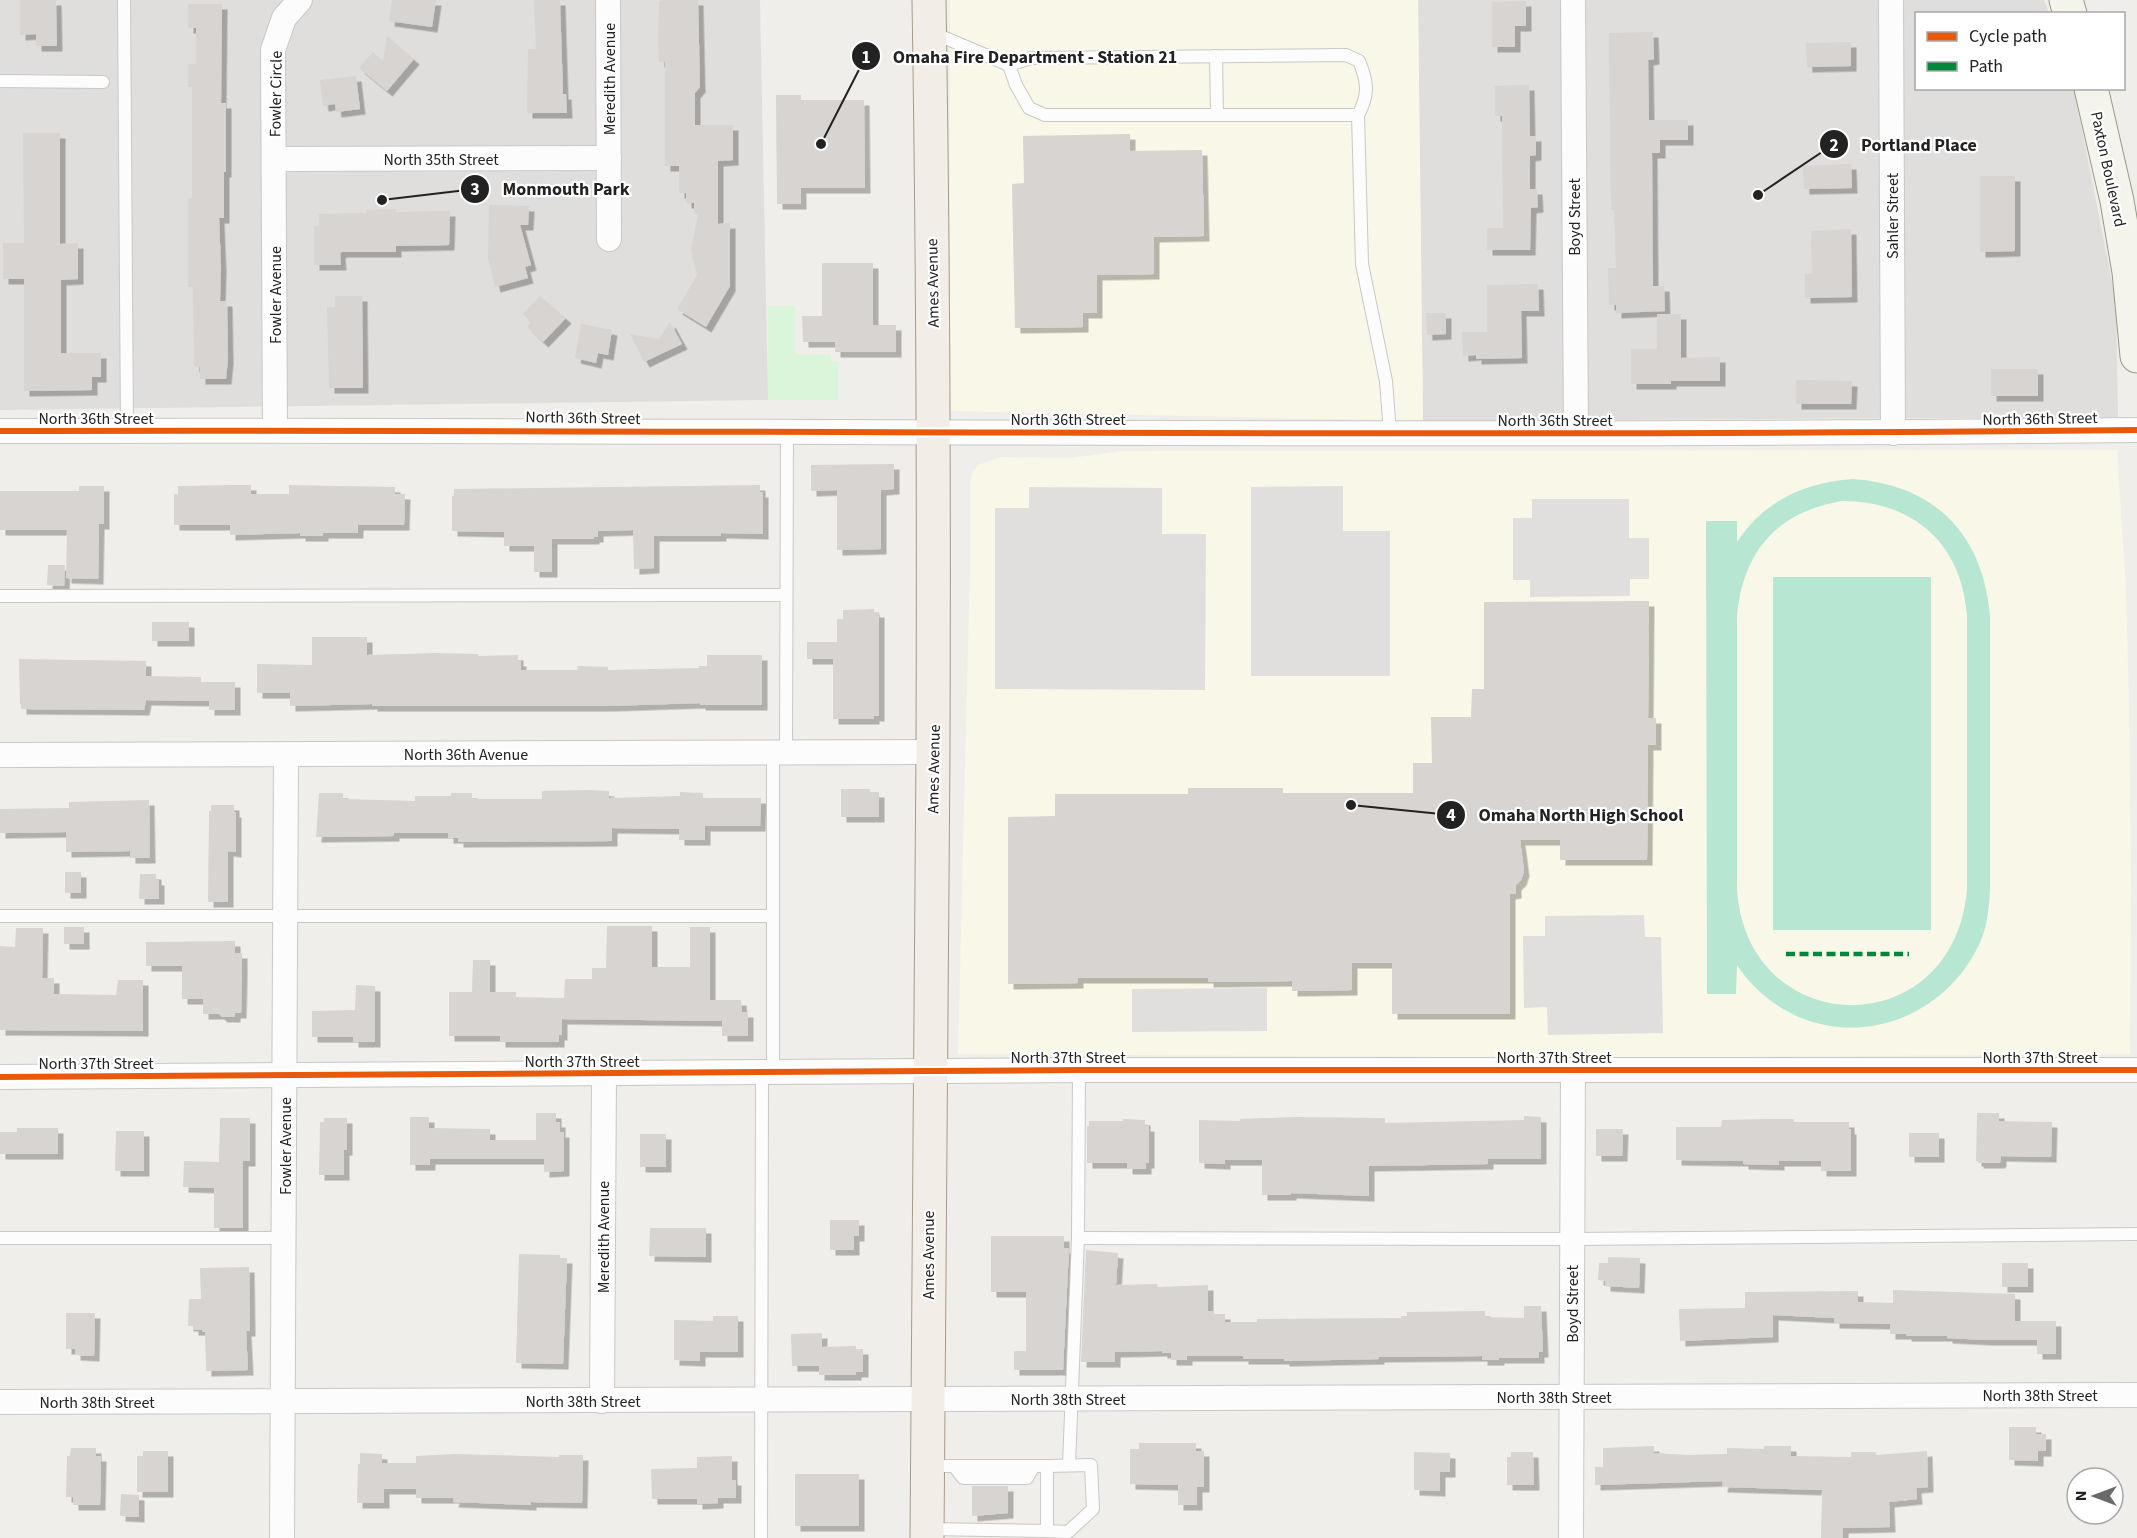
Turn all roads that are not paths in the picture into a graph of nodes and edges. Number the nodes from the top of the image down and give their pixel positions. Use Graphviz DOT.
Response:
graph roads {
  1 [pos="124,0"];
  2 [pos="300,0"];
  3 [pos="608,0"];
  4 [pos="929,0"];
  5 [pos="1573,0"];
  6 [pos="1891,0"];
  7 [pos="930,32"];
  8 [pos="1216,56"];
  9 [pos="1010,64"];
  10 [pos="0,81"];
  11 [pos="103,82"];
  12 [pos="2091,90"];
  13 [pos="1216,115"];
  14 [pos="1358,115"];
  15 [pos="609,158"];
  16 [pos="274,159"];
  17 [pos="609,239"];
  18 [pos="2137,356"];
  19 [pos="275,430"];
  20 [pos="2137,430"];
  21 [pos="0,431"];
  22 [pos="127,431"];
  23 [pos="787,432"];
  24 [pos="933,433"];
  25 [pos="1390,433"];
  26 [pos="1893,433"];
  27 [pos="1576,434"];
  28 [pos="786,595"];
  29 [pos="0,596"];
  30 [pos="780,752"];
  31 [pos="933,752"];
  32 [pos="0,755"];
  33 [pos="286,755"];
  34 [pos="0,916"];
  35 [pos="285,916"];
  36 [pos="772,916"];
  37 [pos="1079,1070"];
  38 [pos="1573,1070"];
  39 [pos="2137,1070"];
  40 [pos="929,1071"];
  41 [pos="767,1072"];
  42 [pos="604,1074"];
  43 [pos="285,1076"];
  44 [pos="0,1077"];
  45 [pos="2137,1234"];
  46 [pos="284,1238"];
  47 [pos="1078,1238"];
  48 [pos="0,1239"];
  49 [pos="1573,1239"];
  50 [pos="2137,1395"];
  51 [pos="1572,1397"];
  52 [pos="1072,1398"];
  53 [pos="762,1400"];
  54 [pos="927,1400"];
  55 [pos="602,1401"];
  56 [pos="0,1402"];
  57 [pos="283,1402"];
  58 [pos="1069,1465"];
  59 [pos="941,1466"];
  60 [pos="1047,1466"];
  61 [pos="927,1534"];
  62 [pos="1055,1534"];
  63 [pos="282,1538"];
  64 [pos="761,1538"];
  65 [pos="1571,1538"];
  1 -- 22 [label="lane"];
  2 -- 16 [label="street, Fowler Circle"];
  3 -- 15 [label="street, Meredith Avenue"];
  4 -- 7 [label="main road, Ames Avenue"];
  5 -- 27 [label="street, Boyd Street"];
  6 -- 26 [label="street, Sahler Street"];
  7 -- 9 [label="lane"];
  7 -- 24 [label="main road, Ames Avenue"];
  8 -- 9 [label="lane"];
  8 -- 13 [label="lane"];
  8 -- 14 [label="lane"];
  9 -- 13 [label="lane"];
  10 -- 11 [label="lane"];
  12 -- 18 [label="street, Paxton Boulevard"];
  13 -- 14 [label="lane"];
  14 -- 25 [label="lane"];
  15 -- 16 [label="street, North 35th Street"];
  15 -- 17 [label="street, Meredith Avenue"];
  16 -- 19 [label="street, Fowler Avenue"];
  19 -- 22 [label="street, North 36th Street"];
  19 -- 23 [label="street, North 36th Street"];
  20 -- 26 [label="street, North 36th Street"];
  21 -- 22 [label="street, North 36th Street"];
  23 -- 24 [label="street, North 36th Street"];
  23 -- 28 [label="lane"];
  24 -- 25 [label="street, North 36th Street"];
  24 -- 31 [label="main road, Ames Avenue"];
  25 -- 27 [label="street, North 36th Street"];
  26 -- 27 [label="street, North 36th Street"];
  28 -- 29 [label="lane"];
  28 -- 30 [label="lane"];
  30 -- 31 [label="street, North 36th Avenue"];
  30 -- 33 [label="street, North 36th Avenue"];
  30 -- 36 [label="lane"];
  31 -- 40 [label="main road, Ames Avenue"];
  32 -- 33 [label="street, North 36th Avenue"];
  33 -- 35 [label="street, Fowler Avenue"];
  34 -- 35 [label="lane"];
  35 -- 36 [label="lane"];
  35 -- 43 [label="street, Fowler Avenue"];
  36 -- 41 [label="lane"];
  37 -- 38 [label="street, North 37th Street"];
  37 -- 40 [label="street, North 37th Street"];
  37 -- 47 [label="lane"];
  38 -- 39 [label="street, North 37th Street"];
  38 -- 49 [label="street, Boyd Street"];
  40 -- 41 [label="street, North 37th Street"];
  40 -- 54 [label="main road, Ames Avenue"];
  41 -- 42 [label="street, North 37th Street"];
  41 -- 53 [label="lane"];
  42 -- 43 [label="street, North 37th Street"];
  42 -- 55 [label="street, Meredith Avenue"];
  43 -- 44 [label="street, North 37th Street"];
  43 -- 46 [label="street, Fowler Avenue"];
  45 -- 49 [label="lane"];
  46 -- 48 [label="lane"];
  46 -- 57 [label="street, Fowler Avenue"];
  47 -- 49 [label="lane"];
  47 -- 52 [label="lane"];
  49 -- 51 [label="street, Boyd Street"];
  50 -- 51 [label="street, North 38th Street"];
  51 -- 52 [label="street, North 38th Street"];
  51 -- 65 [label="street, Boyd Street"];
  52 -- 54 [label="street, North 38th Street"];
  52 -- 58 [label="lane"];
  53 -- 54 [label="street, North 38th Street"];
  53 -- 55 [label="street, North 38th Street"];
  53 -- 64 [label="lane"];
  54 -- 59 [label="main road, Ames Avenue"];
  55 -- 57 [label="street, North 38th Street"];
  56 -- 57 [label="street, North 38th Street"];
  57 -- 63 [label="street, Fowler Avenue"];
  58 -- 60 [label="lane"];
  58 -- 62 [label="lane"];
  59 -- 60 [label="lane"];
  59 -- 61 [label="main road, Ames Avenue"];
  60 -- 62 [label="lane"];
  61 -- 62 [label="lane"];
}
